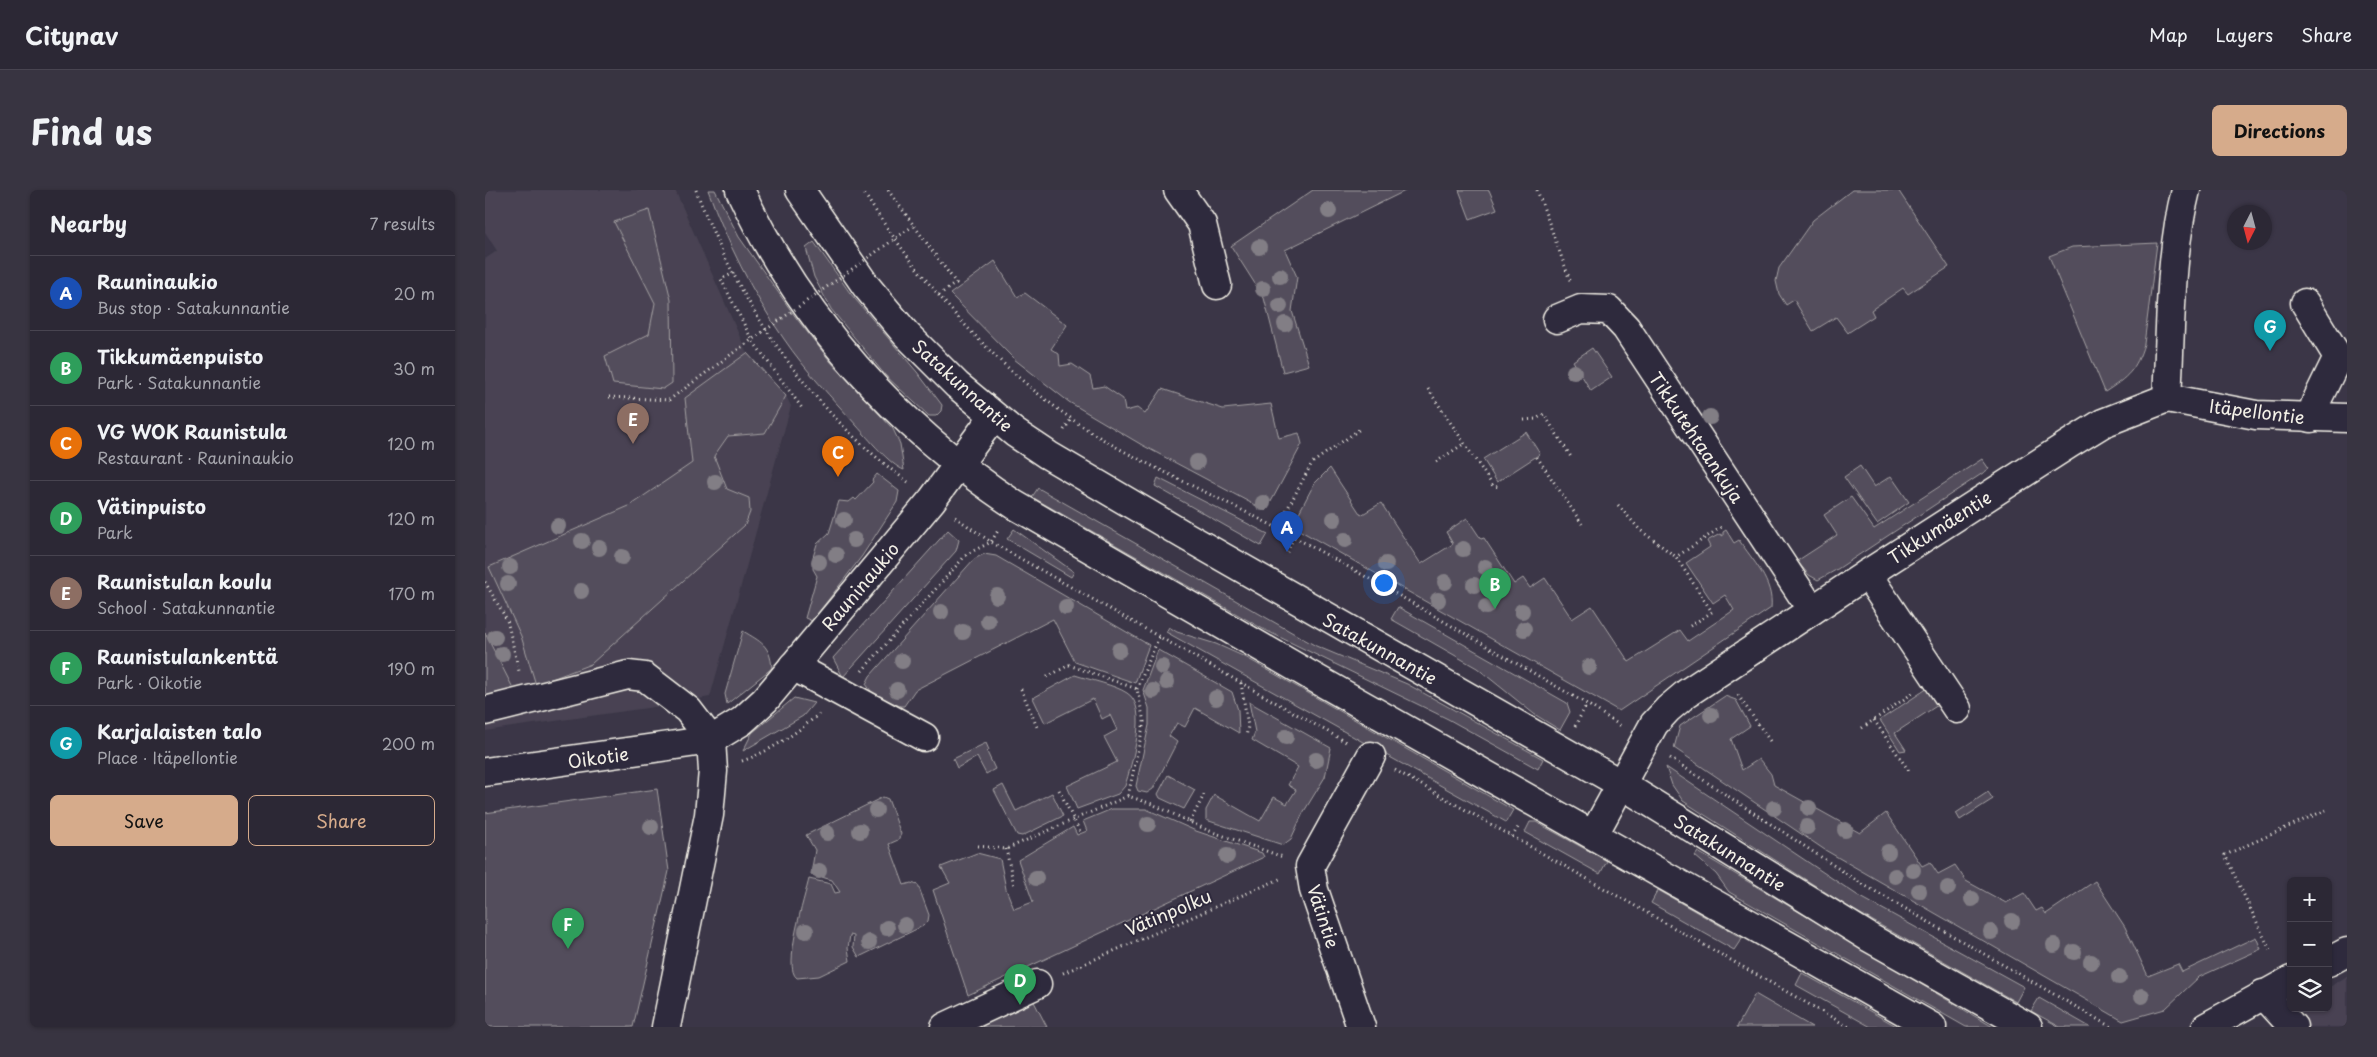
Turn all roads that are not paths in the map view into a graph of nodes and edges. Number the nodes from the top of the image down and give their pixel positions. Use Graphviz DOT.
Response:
graph roads {
  1 [pos="740,190"];
  2 [pos="800,190"];
  3 [pos="1178,190"];
  4 [pos="2186,190"];
  5 [pos="1217,286"];
  6 [pos="2305,303"];
  7 [pos="1569,314"];
  8 [pos="2167,398"];
  9 [pos="993,417"];
  10 [pos="2311,418"];
  11 [pos="2347,418"];
  12 [pos="958,464"];
  13 [pos="1867,574"];
  14 [pos="1813,610"];
  15 [pos="793,666"];
  16 [pos="1957,709"];
  17 [pos="485,711"];
  18 [pos="924,737"];
  19 [pos="711,740"];
  20 [pos="1371,756"];
  21 [pos="485,772"];
  22 [pos="1621,784"];
  23 [pos="1594,834"];
  24 [pos="2347,952"];
  25 [pos="2332,960"];
  26 [pos="2287,982"];
  27 [pos="1037,984"];
  28 [pos="2263,994"];
  29 [pos="666,1027"];
  30 [pos="945,1027"];
  31 [pos="1361,1027"];
  32 [pos="1932,1027"];
  33 [pos="2028,1027"];
  34 [pos="2206,1027"];
  35 [pos="2293,1027"];
  1 -- 12 [label="main road"];
  2 -- 9 [label="main road, Satakunnantie"];
  3 -- 5 [label="main road"];
  4 -- 8 [label="main road"];
  6 -- 10 [label="main road"];
  7 -- 14 [label="main road, Tikkutehtaankuja"];
  8 -- 10 [label="main road, Itäpellontie"];
  8 -- 13 [label="main road, Tikkumäentie"];
  9 -- 12 [label="main road, Rauninaukio"];
  9 -- 22 [label="main road, Satakunnantie"];
  10 -- 11 [label="main road, Itäpellontie"];
  12 -- 15 [label="main road, Rauninaukio"];
  12 -- 23 [label="main road"];
  13 -- 14 [label="main road, Tikkumäentie"];
  13 -- 16 [label="main road"];
  14 -- 22 [label="main road, Tikkumäentie"];
  15 -- 18 [label="main road"];
  15 -- 19 [label="main road, Rauninaukio"];
  17 -- 19 [label="main road"];
  19 -- 21 [label="main road, Oikotie"];
  19 -- 29 [label="main road"];
  20 -- 31 [label="main road, Vätintie"];
  22 -- 23 [label="main road, Tikkumäentie"];
  22 -- 33 [label="main road, Satakunnantie"];
  23 -- 32 [label="main road"];
  24 -- 25 [label="main road"];
  26 -- 28 [label="main road"];
  27 -- 30 [label="main road"];
  28 -- 34 [label="main road"];
  28 -- 35 [label="main road"];
}
